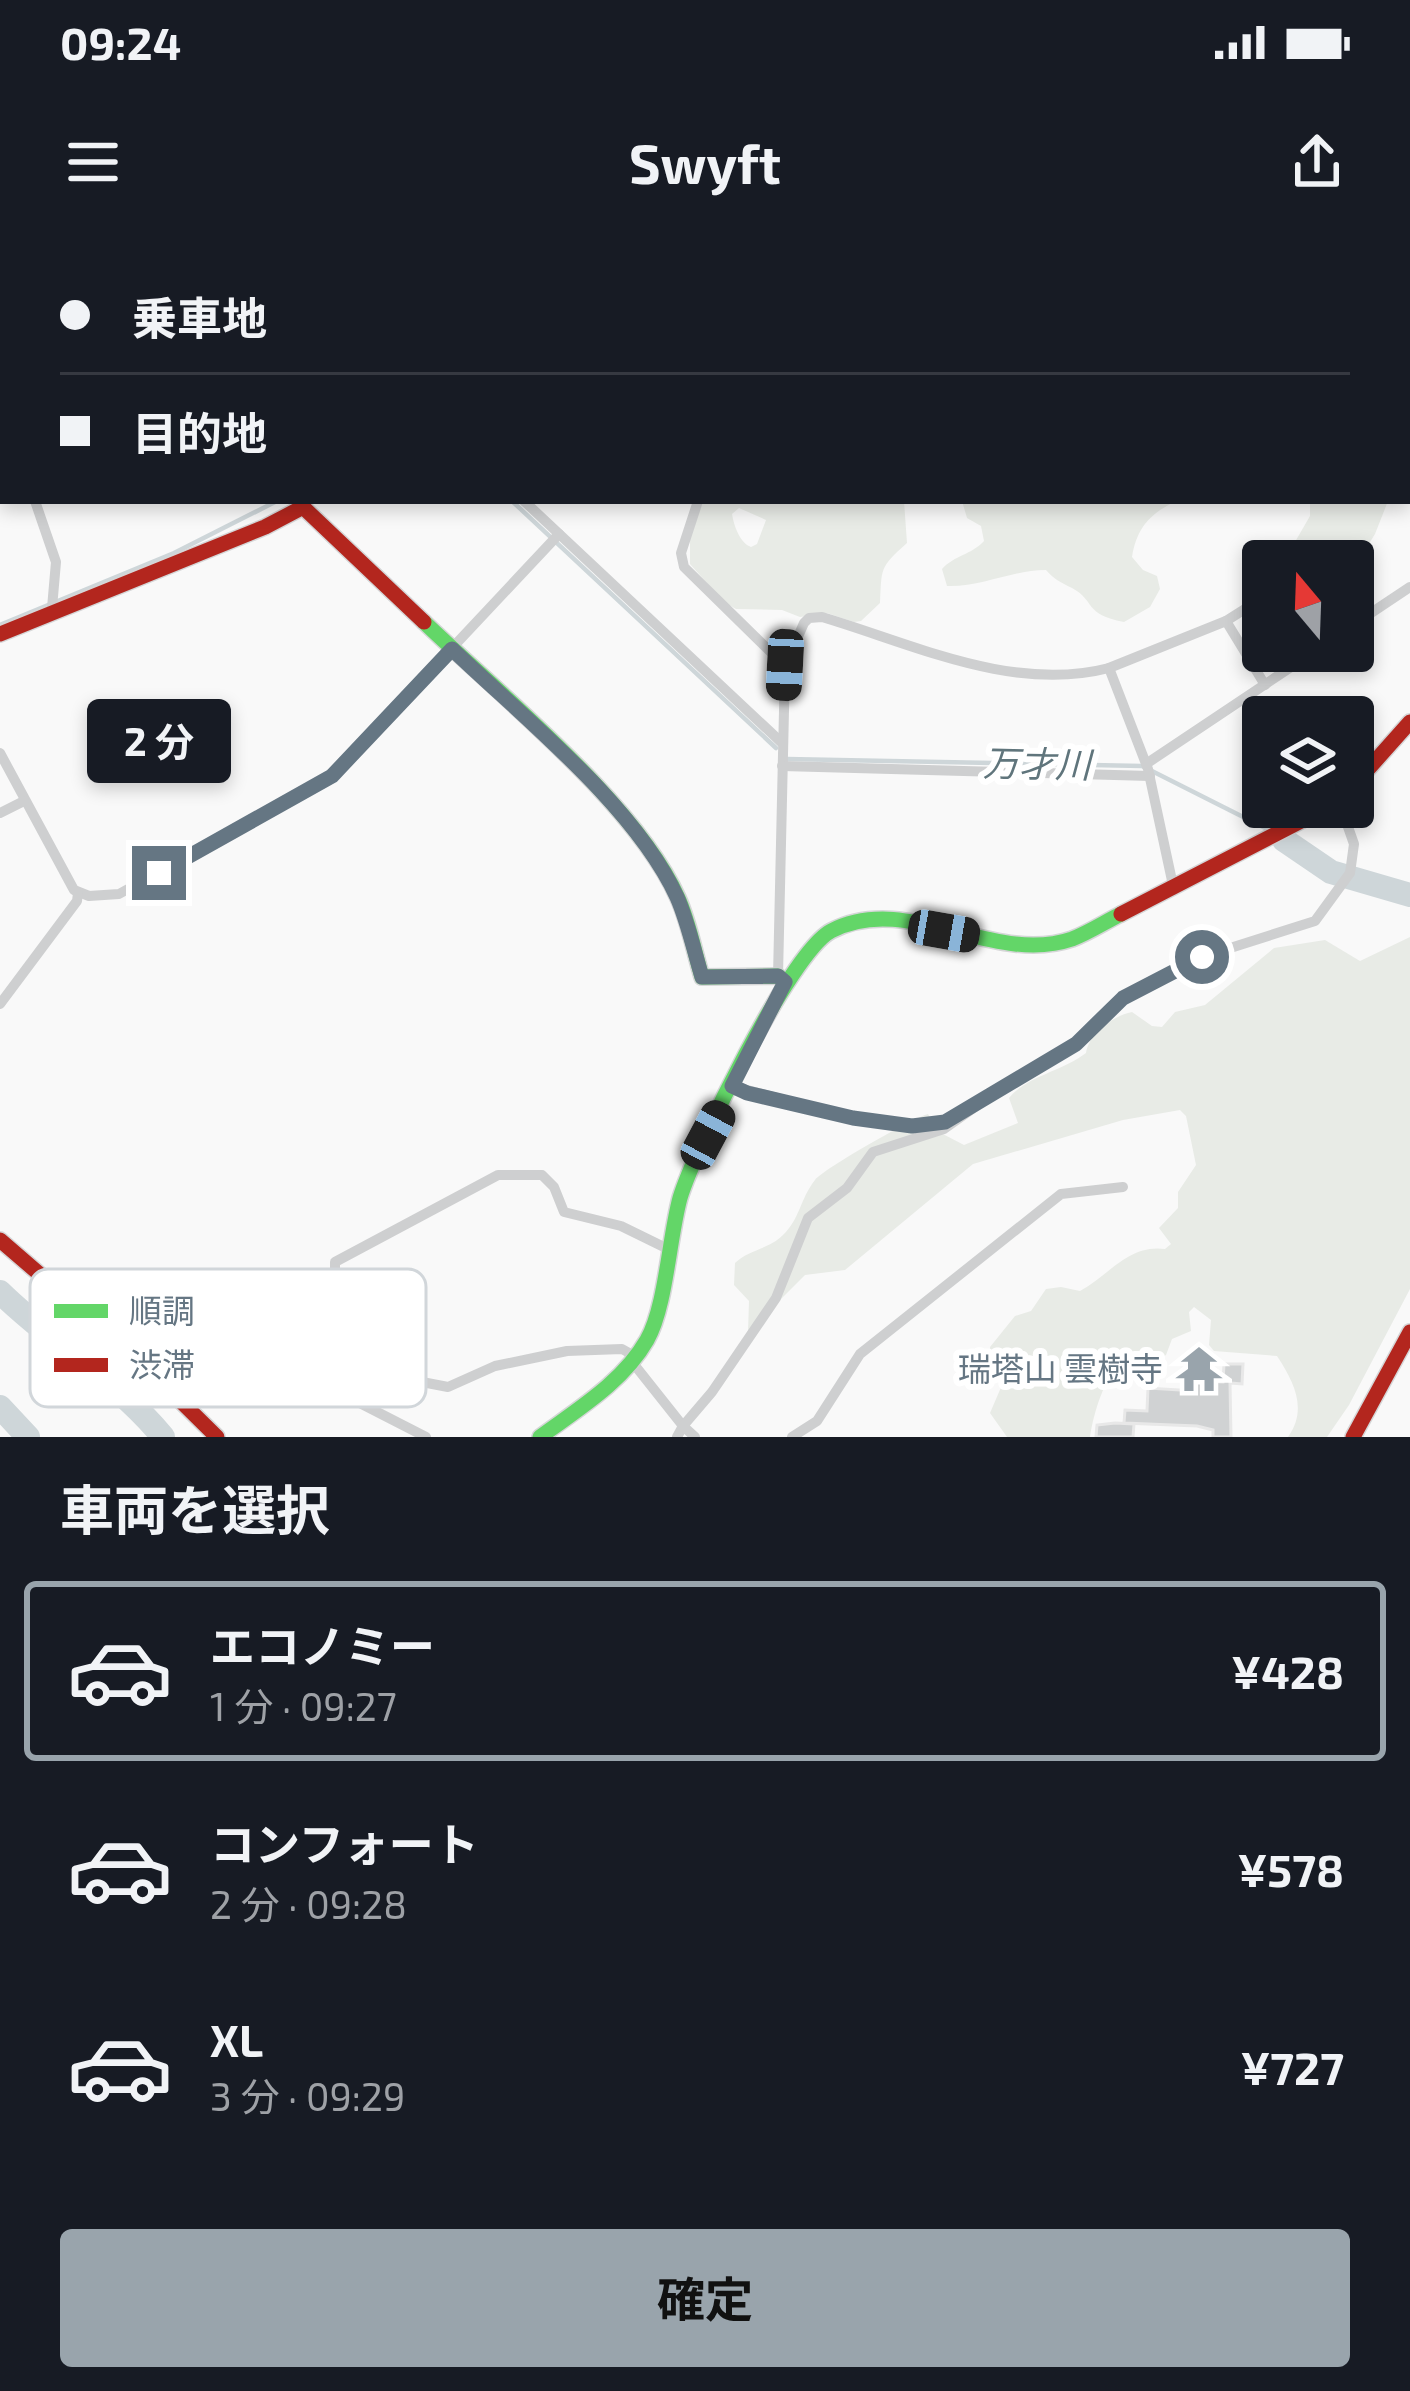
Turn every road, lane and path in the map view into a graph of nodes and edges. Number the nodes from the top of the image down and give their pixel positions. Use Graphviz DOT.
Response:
graph roads {
  1 [pos="36,504"];
  2 [pos="526,504"];
  3 [pos="697,504"];
  4 [pos="555,539"];
  5 [pos="1410,587"];
  6 [pos="52,606"];
  7 [pos="1242,611"];
  8 [pos="1374,612"];
  9 [pos="1226,621"];
  10 [pos="0,634"];
  11 [pos="452,649"];
  12 [pos="785,665"];
  13 [pos="1109,668"];
  14 [pos="1284,672"];
  15 [pos="1265,685"];
  16 [pos="1410,722"];
  17 [pos="781,742"];
  18 [pos="0,753"];
  19 [pos="1374,762"];
  20 [pos="782,766"];
  21 [pos="1147,768"];
  22 [pos="24,801"];
  23 [pos="0,813"];
  24 [pos="1289,828"];
  25 [pos="1348,828"];
  26 [pos="1174,890"];
  27 [pos="78,893"];
  28 [pos="781,979"];
  29 [pos="0,1004"];
  30 [pos="732,1086"];
  31 [pos="955,1118"];
  32 [pos="1123,1187"];
  33 [pos="0,1240"];
  34 [pos="668,1249"];
  35 [pos="34,1269"];
  36 [pos="335,1269"];
  37 [pos="1410,1332"];
  38 [pos="635,1360"];
  39 [pos="426,1383"];
  40 [pos="190,1407"];
  41 [pos="371,1407"];
  42 [pos="810,1425"];
  43 [pos="680,1431"];
  44 [pos="217,1437"];
  45 [pos="426,1437"];
  46 [pos="540,1437"];
  47 [pos="694,1437"];
  48 [pos="792,1437"];
  49 [pos="820,1437"];
  50 [pos="1353,1437"];
  1 -- 6 [label="street"];
  2 -- 4 [label="street"];
  3 -- 12 [label="street"];
  4 -- 11 [label="street"];
  4 -- 17 [label="street"];
  5 -- 8 [label="street"];
  6 -- 10 [label="street"];
  6 -- 11 [label="street"];
  7 -- 9 [label="street"];
  9 -- 13 [label="street"];
  9 -- 15 [label="street"];
  11 -- 27 [label="street"];
  11 -- 28 [label="street"];
  12 -- 13 [label="street"];
  12 -- 17 [label="street"];
  13 -- 21 [label="street"];
  14 -- 15 [label="street"];
  15 -- 21 [label="street"];
  16 -- 19 [label="street"];
  17 -- 20 [label="street"];
  18 -- 22 [label="street"];
  20 -- 21 [label="street"];
  20 -- 28 [label="street"];
  21 -- 26 [label="street"];
  22 -- 23 [label="street"];
  22 -- 27 [label="street"];
  24 -- 26 [label="street"];
  25 -- 31 [label="street"];
  26 -- 28 [label="street"];
  27 -- 29 [label="street"];
  28 -- 30 [label="street"];
  30 -- 31 [label="street"];
  30 -- 34 [label="street"];
  31 -- 43 [label="street"];
  32 -- 42 [label="street"];
  33 -- 35 [label="street"];
  34 -- 36 [label="street"];
  34 -- 38 [label="street"];
  37 -- 50 [label="street"];
  38 -- 39 [label="street"];
  38 -- 43 [label="street"];
  38 -- 46 [label="street"];
  40 -- 44 [label="street"];
  41 -- 45 [label="street"];
  42 -- 48 [label="street"];
  42 -- 49 [label="street"];
  43 -- 47 [label="street"];
}
